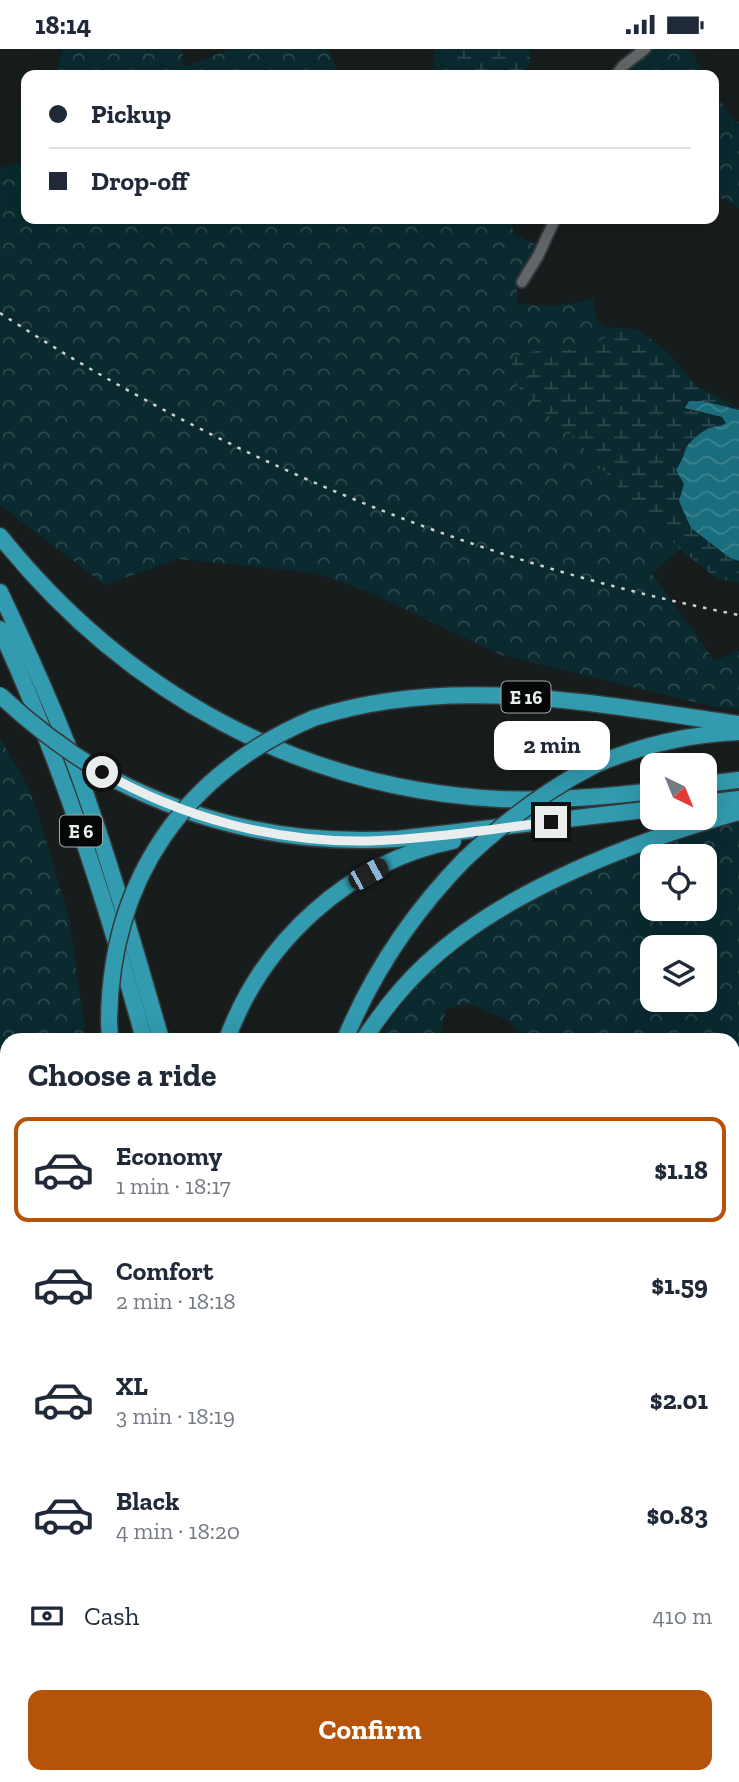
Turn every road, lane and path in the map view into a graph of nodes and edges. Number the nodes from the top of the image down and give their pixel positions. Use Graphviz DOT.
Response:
graph roads {
  1 [pos="645,49"];
  2 [pos="620,70"];
  3 [pos="553,224"];
  4 [pos="522,282"];
  5 [pos="0,537"];
  6 [pos="0,592"];
  7 [pos="0,629"];
  8 [pos="0,695"];
  9 [pos="739,724"];
  10 [pos="739,732"];
  11 [pos="739,780"];
  12 [pos="718,782"];
  13 [pos="640,792"];
  14 [pos="739,799"];
  15 [pos="718,801"];
  16 [pos="640,811"];
  17 [pos="739,812"];
  18 [pos="524,825"];
  19 [pos="110,1033"];
  20 [pos="142,1033"];
  21 [pos="159,1033"];
  22 [pos="230,1033"];
  23 [pos="348,1033"];
  24 [pos="368,1033"];
  1 -- 2 [label="street"];
  3 -- 4 [label="street"];
  5 -- 13 [label="highway"];
  6 -- 21 [label="highway, E 6"];
  7 -- 20 [label="highway, E 6"];
  8 -- 18 [label="highway, bridge"];
  9 -- 19 [label="highway, E 16, bridge"];
  10 -- 23 [label="highway, bridge"];
  11 -- 12 [label="highway"];
  14 -- 15 [label="highway"];
  16 -- 18 [label="highway"];
  17 -- 24 [label="highway"];
  18 -- 22 [label="highway"];
}
